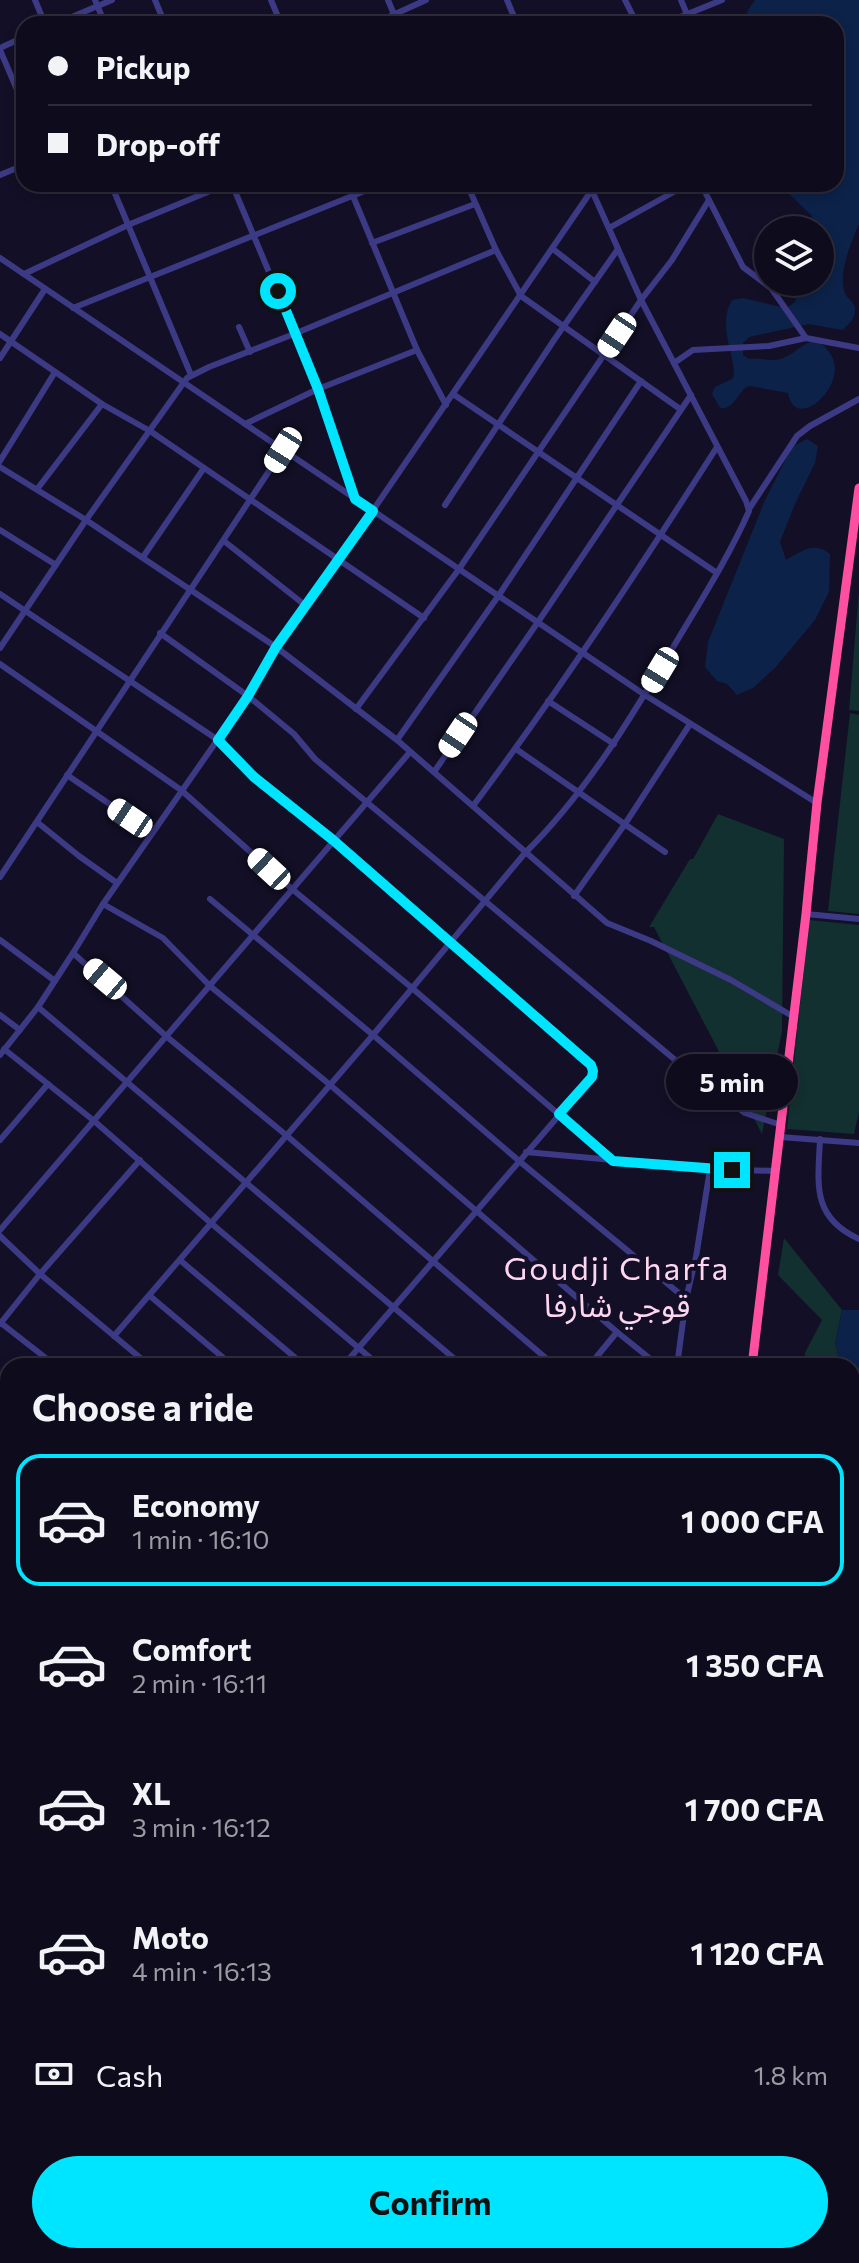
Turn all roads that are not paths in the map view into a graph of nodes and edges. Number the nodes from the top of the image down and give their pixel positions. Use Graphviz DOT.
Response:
graph roads {
  1 [pos="112,0"];
  2 [pos="388,0"];
  3 [pos="426,0"];
  4 [pos="681,0"];
  5 [pos="722,0"];
  6 [pos="96,3"];
  7 [pos="687,14"];
  8 [pos="394,15"];
  9 [pos="71,16"];
  10 [pos="682,16"];
  11 [pos="0,49"];
  12 [pos="16,87"];
  13 [pos="114,192"];
  14 [pos="210,192"];
  15 [pos="234,192"];
  16 [pos="351,192"];
  17 [pos="363,192"];
  18 [pos="470,192"];
  19 [pos="588,192"];
  20 [pos="594,192"];
  21 [pos="674,192"];
  22 [pos="705,192"];
  23 [pos="353,196"];
  24 [pos="709,200"];
  25 [pos="475,204"];
  26 [pos="128,225"];
  27 [pos="609,228"];
  28 [pos="254,235"];
  29 [pos="372,243"];
  30 [pos="553,249"];
  31 [pos="618,249"];
  32 [pos="496,250"];
  33 [pos="0,258"];
  34 [pos="24,274"];
  35 [pos="151,277"];
  36 [pos="595,282"];
  37 [pos="45,289"];
  38 [pos="393,293"];
  39 [pos="521,296"];
  40 [pos="641,300"];
  41 [pos="73,308"];
  42 [pos="239,327"];
  43 [pos="564,327"];
  44 [pos="0,334"];
  45 [pos="294,334"];
  46 [pos="806,338"];
  47 [pos="11,341"];
  48 [pos="859,348"];
  49 [pos="417,350"];
  50 [pos="250,352"];
  51 [pos="603,355"];
  52 [pos="0,358"];
  53 [pos="674,363"];
  54 [pos="55,372"];
  55 [pos="191,375"];
  56 [pos="641,381"];
  57 [pos="182,382"];
  58 [pos="318,389"];
  59 [pos="453,394"];
  60 [pos="691,395"];
  61 [pos="859,399"];
  62 [pos="102,404"];
  63 [pos="446,405"];
  64 [pos="680,409"];
  65 [pos="245,424"];
  66 [pos="499,424"];
  67 [pos="150,431"];
  68 [pos="717,447"];
  69 [pos="283,450"];
  70 [pos="539,450"];
  71 [pos="0,464"];
  72 [pos="204,468"];
  73 [pos="577,477"];
  74 [pos="38,488"];
  75 [pos="859,488"];
  76 [pos="355,499"];
  77 [pos="252,500"];
  78 [pos="616,503"];
  79 [pos="445,505"];
  80 [pos="749,509"];
  81 [pos="373,511"];
  82 [pos="86,520"];
  83 [pos="0,530"];
  84 [pos="661,535"];
  85 [pos="224,541"];
  86 [pos="855,553"];
  87 [pos="143,557"];
  88 [pos="339,560"];
  89 [pos="56,565"];
  90 [pos="459,569"];
  91 [pos="717,573"];
  92 [pos="191,590"];
  93 [pos="0,594"];
  94 [pos="499,595"];
  95 [pos="306,606"];
  96 [pos="25,611"];
  97 [pos="424,618"];
  98 [pos="538,622"];
  99 [pos="160,633"];
  100 [pos="276,647"];
  101 [pos="0,648"];
  102 [pos="582,651"];
  103 [pos="0,664"];
  104 [pos="128,682"];
  105 [pos="645,695"];
  106 [pos="248,696"];
  107 [pos="548,701"];
  108 [pos="356,709"];
  109 [pos="690,724"];
  110 [pos="98,730"];
  111 [pos="218,740"];
  112 [pos="397,740"];
  113 [pos="614,744"];
  114 [pos="516,749"];
  115 [pos="410,752"];
  116 [pos="434,772"];
  117 [pos="67,775"];
  118 [pos="181,790"];
  119 [pos="579,792"];
  120 [pos="367,801"];
  121 [pos="817,803"];
  122 [pos="473,806"];
  123 [pos="37,822"];
  124 [pos="625,824"];
  125 [pos="152,833"];
  126 [pos="333,840"];
  127 [pos="665,852"];
  128 [pos="525,853"];
  129 [pos="0,877"];
  130 [pos="117,883"];
  131 [pos="292,889"];
  132 [pos="574,896"];
  133 [pos="210,899"];
  134 [pos="485,900"];
  135 [pos="103,904"];
  136 [pos="806,914"];
  137 [pos="859,919"];
  138 [pos="252,934"];
  139 [pos="0,940"];
  140 [pos="451,943"];
  141 [pos="73,953"];
  142 [pos="55,981"];
  143 [pos="210,986"];
  144 [pos="412,988"];
  145 [pos="38,1007"];
  146 [pos="0,1015"];
  147 [pos="794,1017"];
  148 [pos="20,1030"];
  149 [pos="373,1035"];
  150 [pos="166,1036"];
  151 [pos="2,1052"];
  152 [pos="127,1081"];
  153 [pos="48,1084"];
  154 [pos="329,1084"];
  155 [pos="559,1114"];
  156 [pos="93,1120"];
  157 [pos="781,1125"];
  158 [pos="286,1135"];
  159 [pos="780,1137"];
  160 [pos="820,1139"];
  161 [pos="0,1140"];
  162 [pos="859,1143"];
  163 [pos="526,1152"];
  164 [pos="140,1160"];
  165 [pos="518,1160"];
  166 [pos="613,1161"];
  167 [pos="710,1169"];
  168 [pos="775,1171"];
  169 [pos="246,1182"];
  170 [pos="477,1210"];
  171 [pos="212,1224"];
  172 [pos="0,1233"];
  173 [pos="859,1239"];
  174 [pos="181,1261"];
  175 [pos="433,1261"];
  176 [pos="40,1274"];
  177 [pos="150,1296"];
  178 [pos="686,1299"];
  179 [pos="394,1307"];
  180 [pos="0,1324"];
  181 [pos="617,1332"];
  182 [pos="114,1336"];
  183 [pos="359,1348"];
  184 [pos="45,1358"];
  185 [pos="140,1358"];
  186 [pos="224,1358"];
  187 [pos="296,1358"];
  188 [pos="350,1358"];
  189 [pos="371,1358"];
  190 [pos="454,1358"];
  191 [pos="546,1358"];
  192 [pos="596,1358"];
  193 [pos="649,1358"];
  194 [pos="678,1358"];
  195 [pos="753,1358"];
  1 -- 6 [label="street"];
  2 -- 8 [label="street"];
  3 -- 8 [label="street"];
  4 -- 7 [label="street"];
  5 -- 7 [label="street"];
  6 -- 9 [label="street"];
  7 -- 10 [label="street"];
  11 -- 12 [label="street"];
  13 -- 26 [label="street"];
  14 -- 26 [label="street"];
  15 -- 28 [label="street"];
  16 -- 23 [label="street"];
  17 -- 23 [label="street"];
  18 -- 25 [label="street"];
  19 -- 30 [label="street"];
  20 -- 27 [label="street"];
  21 -- 27 [label="street"];
  22 -- 24 [label="street"];
  23 -- 28 [label="street"];
  23 -- 29 [label="street"];
  24 -- 40 [label="street"];
  24 -- 46 [label="street"];
  25 -- 29 [label="street"];
  25 -- 32 [label="street"];
  26 -- 34 [label="street"];
  26 -- 35 [label="street"];
  27 -- 31 [label="street"];
  28 -- 35 [label="street"];
  28 -- 45 [label="street"];
  29 -- 38 [label="street"];
  30 -- 36 [label="street"];
  30 -- 39 [label="street"];
  31 -- 36 [label="street"];
  31 -- 40 [label="street"];
  32 -- 38 [label="street"];
  32 -- 39 [label="street"];
  33 -- 34 [label="street"];
  34 -- 37 [label="street"];
  35 -- 41 [label="street"];
  35 -- 55 [label="street"];
  36 -- 43 [label="street"];
  37 -- 41 [label="street"];
  37 -- 47 [label="street"];
  38 -- 45 [label="street"];
  38 -- 49 [label="street"];
  39 -- 43 [label="street"];
  39 -- 59 [label="street"];
  40 -- 51 [label="street"];
  40 -- 53 [label="street"];
  41 -- 57 [label="street"];
  42 -- 50 [label="street"];
  43 -- 51 [label="street"];
  43 -- 66 [label="street"];
  44 -- 47 [label="street"];
  45 -- 50 [label="street"];
  45 -- 58 [label="street"];
  46 -- 48 [label="street"];
  46 -- 53 [label="street"];
  47 -- 52 [label="street"];
  47 -- 54 [label="street"];
  49 -- 58 [label="street"];
  49 -- 63 [label="street"];
  50 -- 55 [label="street"];
  51 -- 56 [label="street"];
  51 -- 70 [label="street"];
  53 -- 60 [label="street"];
  54 -- 62 [label="street"];
  54 -- 71 [label="street"];
  55 -- 57 [label="street"];
  56 -- 64 [label="street"];
  56 -- 73 [label="street"];
  57 -- 65 [label="street"];
  57 -- 67 [label="street"];
  58 -- 65 [label="street"];
  58 -- 76 [label="street"];
  59 -- 63 [label="street"];
  59 -- 66 [label="street"];
  60 -- 64 [label="street"];
  60 -- 68 [label="street"];
  61 -- 80 [label="street"];
  62 -- 67 [label="street"];
  62 -- 74 [label="street"];
  63 -- 81 [label="street"];
  64 -- 78 [label="street"];
  65 -- 69 [label="street"];
  66 -- 70 [label="street"];
  66 -- 79 [label="street"];
  67 -- 72 [label="street"];
  67 -- 82 [label="street"];
  68 -- 80 [label="street"];
  68 -- 84 [label="street"];
  69 -- 76 [label="street"];
  69 -- 77 [label="street"];
  70 -- 73 [label="street"];
  70 -- 90 [label="street"];
  71 -- 74 [label="street"];
  72 -- 77 [label="street"];
  72 -- 87 [label="street"];
  73 -- 78 [label="street"];
  73 -- 94 [label="street"];
  74 -- 82 [label="street"];
  75 -- 86 [label="highway"];
  76 -- 81 [label="street"];
  77 -- 85 [label="street"];
  77 -- 88 [label="street"];
  78 -- 84 [label="street"];
  78 -- 98 [label="street"];
  80 -- 91 [label="street"];
  81 -- 88 [label="street"];
  81 -- 90 [label="street"];
  82 -- 87 [label="street"];
  82 -- 89 [label="street"];
  83 -- 89 [label="street"];
  84 -- 91 [label="street"];
  84 -- 102 [label="street"];
  85 -- 92 [label="street"];
  85 -- 95 [label="street"];
  86 -- 121 [label="highway"];
  87 -- 92 [label="street"];
  88 -- 95 [label="street"];
  88 -- 97 [label="street"];
  89 -- 96 [label="street"];
  90 -- 94 [label="street"];
  90 -- 97 [label="street"];
  91 -- 105 [label="street"];
  92 -- 99 [label="street"];
  92 -- 100 [label="street"];
  93 -- 96 [label="street"];
  94 -- 98 [label="street"];
  94 -- 112 [label="street"];
  95 -- 100 [label="street"];
  96 -- 101 [label="street"];
  96 -- 104 [label="street"];
  97 -- 108 [label="street"];
  98 -- 102 [label="street"];
  98 -- 116 [label="street"];
  99 -- 104 [label="street"];
  99 -- 106 [label="street"];
  100 -- 106 [label="street"];
  100 -- 108 [label="street"];
  102 -- 105 [label="street"];
  102 -- 107 [label="street"];
  103 -- 110 [label="street"];
  104 -- 110 [label="street"];
  104 -- 111 [label="street"];
  105 -- 109 [label="street"];
  105 -- 113 [label="street"];
  106 -- 111 [label="street"];
  106 -- 120 [label="street"];
  107 -- 113 [label="street"];
  107 -- 114 [label="street"];
  108 -- 112 [label="street"];
  109 -- 121 [label="street"];
  109 -- 124 [label="street"];
  110 -- 117 [label="street"];
  110 -- 118 [label="street"];
  111 -- 118 [label="street"];
  111 -- 126 [label="street"];
  112 -- 115 [label="street"];
  113 -- 119 [label="street"];
  114 -- 119 [label="street"];
  114 -- 122 [label="street"];
  115 -- 116 [label="street"];
  115 -- 120 [label="street"];
  116 -- 122 [label="street"];
  117 -- 123 [label="street"];
  117 -- 125 [label="street"];
  118 -- 125 [label="street"];
  118 -- 131 [label="street"];
  119 -- 124 [label="street"];
  119 -- 128 [label="street"];
  120 -- 126 [label="street"];
  120 -- 134 [label="street"];
  121 -- 136 [label="highway"];
  122 -- 128 [label="street"];
  123 -- 129 [label="street"];
  123 -- 130 [label="street"];
  124 -- 127 [label="street"];
  124 -- 132 [label="street"];
  125 -- 130 [label="street"];
  126 -- 131 [label="street"];
  126 -- 140 [label="street"];
  128 -- 132 [label="street"];
  128 -- 134 [label="street"];
  130 -- 135 [label="street"];
  131 -- 138 [label="street"];
  131 -- 144 [label="street"];
  132 -- 147 [label="street"];
  133 -- 138 [label="street"];
  134 -- 140 [label="street"];
  134 -- 157 [label="street"];
  135 -- 141 [label="street"];
  135 -- 143 [label="street"];
  136 -- 137 [label="street"];
  136 -- 147 [label="highway"];
  138 -- 143 [label="street"];
  138 -- 149 [label="street"];
  139 -- 142 [label="street"];
  140 -- 144 [label="street"];
  140 -- 155 [label="street"];
  141 -- 142 [label="street"];
  141 -- 150 [label="street"];
  142 -- 145 [label="street"];
  143 -- 150 [label="street"];
  143 -- 154 [label="street"];
  144 -- 149 [label="street"];
  144 -- 155 [label="street"];
  145 -- 148 [label="street"];
  145 -- 152 [label="street"];
  146 -- 148 [label="street"];
  147 -- 157 [label="highway"];
  148 -- 151 [label="street"];
  149 -- 154 [label="street"];
  149 -- 165 [label="street"];
  150 -- 152 [label="street"];
  150 -- 158 [label="street"];
  151 -- 153 [label="street"];
  152 -- 156 [label="street"];
  152 -- 169 [label="street"];
  153 -- 156 [label="street"];
  153 -- 161 [label="street"];
  154 -- 158 [label="street"];
  154 -- 170 [label="street"];
  155 -- 163 [label="street"];
  155 -- 166 [label="street"];
  156 -- 164 [label="street"];
  156 -- 172 [label="street"];
  157 -- 159 [label="highway"];
  158 -- 169 [label="street"];
  158 -- 175 [label="street"];
  159 -- 160 [label="street"];
  159 -- 168 [label="highway"];
  160 -- 162 [label="street"];
  160 -- 173 [label="street"];
  163 -- 165 [label="street"];
  163 -- 166 [label="street"];
  164 -- 171 [label="street"];
  164 -- 176 [label="street"];
  165 -- 170 [label="street"];
  165 -- 178 [label="street"];
  166 -- 167 [label="street"];
  167 -- 168 [label="street"];
  167 -- 178 [label="street"];
  168 -- 195 [label="highway"];
  169 -- 171 [label="street"];
  169 -- 179 [label="street"];
  170 -- 175 [label="street"];
  170 -- 181 [label="street"];
  171 -- 174 [label="street"];
  171 -- 183 [label="street"];
  172 -- 176 [label="street"];
  174 -- 177 [label="street"];
  174 -- 187 [label="street"];
  175 -- 179 [label="street"];
  175 -- 191 [label="street"];
  176 -- 180 [label="street"];
  176 -- 182 [label="street"];
  177 -- 182 [label="street"];
  177 -- 186 [label="street"];
  178 -- 194 [label="street"];
  179 -- 183 [label="street"];
  179 -- 190 [label="street"];
  180 -- 184 [label="street"];
  181 -- 192 [label="street"];
  181 -- 193 [label="street"];
  182 -- 185 [label="street"];
  183 -- 188 [label="street"];
  183 -- 189 [label="street"];
}
